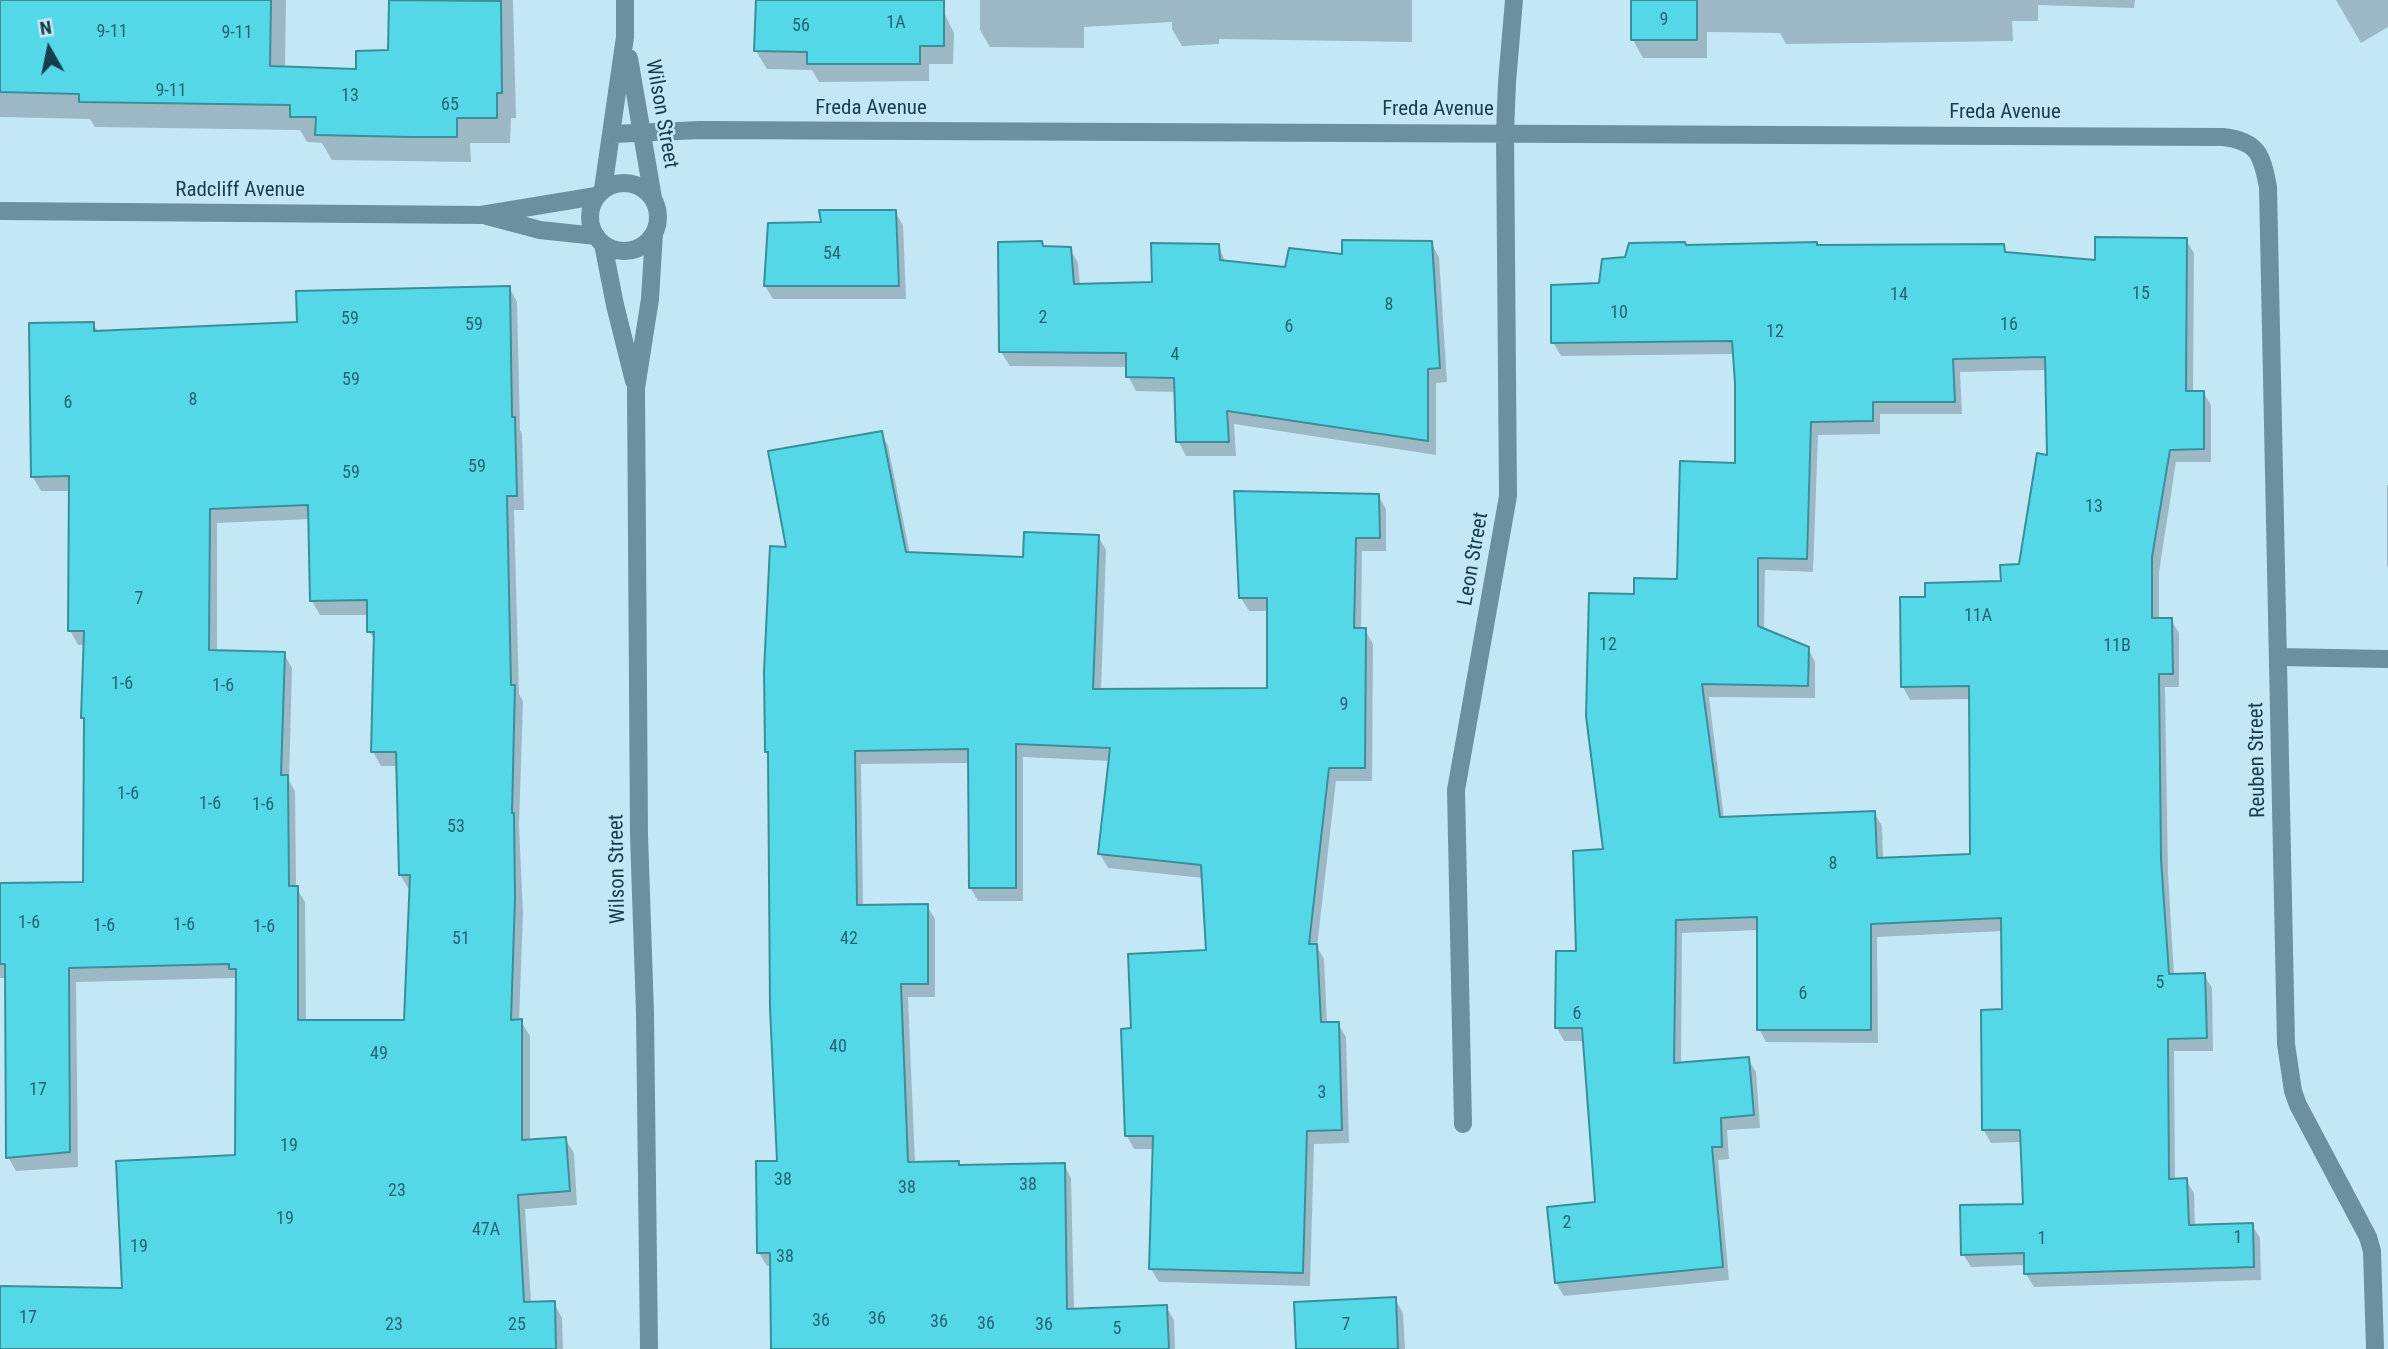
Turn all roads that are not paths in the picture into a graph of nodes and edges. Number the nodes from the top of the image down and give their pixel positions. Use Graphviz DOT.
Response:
graph roads {
  1 [pos="625,0"];
  2 [pos="1514,0"];
  3 [pos="625,37"];
  4 [pos="642,133"];
  5 [pos="1505,133"];
  6 [pos="613,134"];
  7 [pos="2257,152"];
  8 [pos="600,193"];
  9 [pos="653,198"];
  10 [pos="0,211"];
  11 [pos="481,215"];
  12 [pos="654,233"];
  13 [pos="599,240"];
  14 [pos="636,388"];
  15 [pos="2278,657"];
  16 [pos="2388,659"];
  17 [pos="1463,1124"];
  18 [pos="649,1349"];
  19 [pos="2375,1349"];
  1 -- 3 [label="street, Wilson Street"];
  2 -- 5 [label="street, Leon Street"];
  3 -- 4 [label="street, Wilson Street"];
  3 -- 6 [label="street, Wilson Street"];
  4 -- 5 [label="street, Freda Avenue"];
  4 -- 6 [label="street, Freda Avenue"];
  4 -- 9 [label="street, Wilson Street"];
  5 -- 7 [label="street, Freda Avenue"];
  5 -- 17 [label="street, Leon Street"];
  6 -- 8 [label="street, Wilson Street"];
  7 -- 15 [label="street, Reuben Street"];
  8 -- 9 [label="street"];
  8 -- 11 [label="street, Radcliff Avenue"];
  8 -- 13 [label="street"];
  9 -- 12 [label="street"];
  10 -- 11 [label="street, Radcliff Avenue"];
  11 -- 13 [label="street, Radcliff Avenue"];
  12 -- 13 [label="street"];
  12 -- 14 [label="street, Wilson Street"];
  13 -- 14 [label="street, Wilson Street"];
  14 -- 18 [label="street, Wilson Street"];
  15 -- 16 [label="street"];
  15 -- 19 [label="street, Reuben Street"];
}
